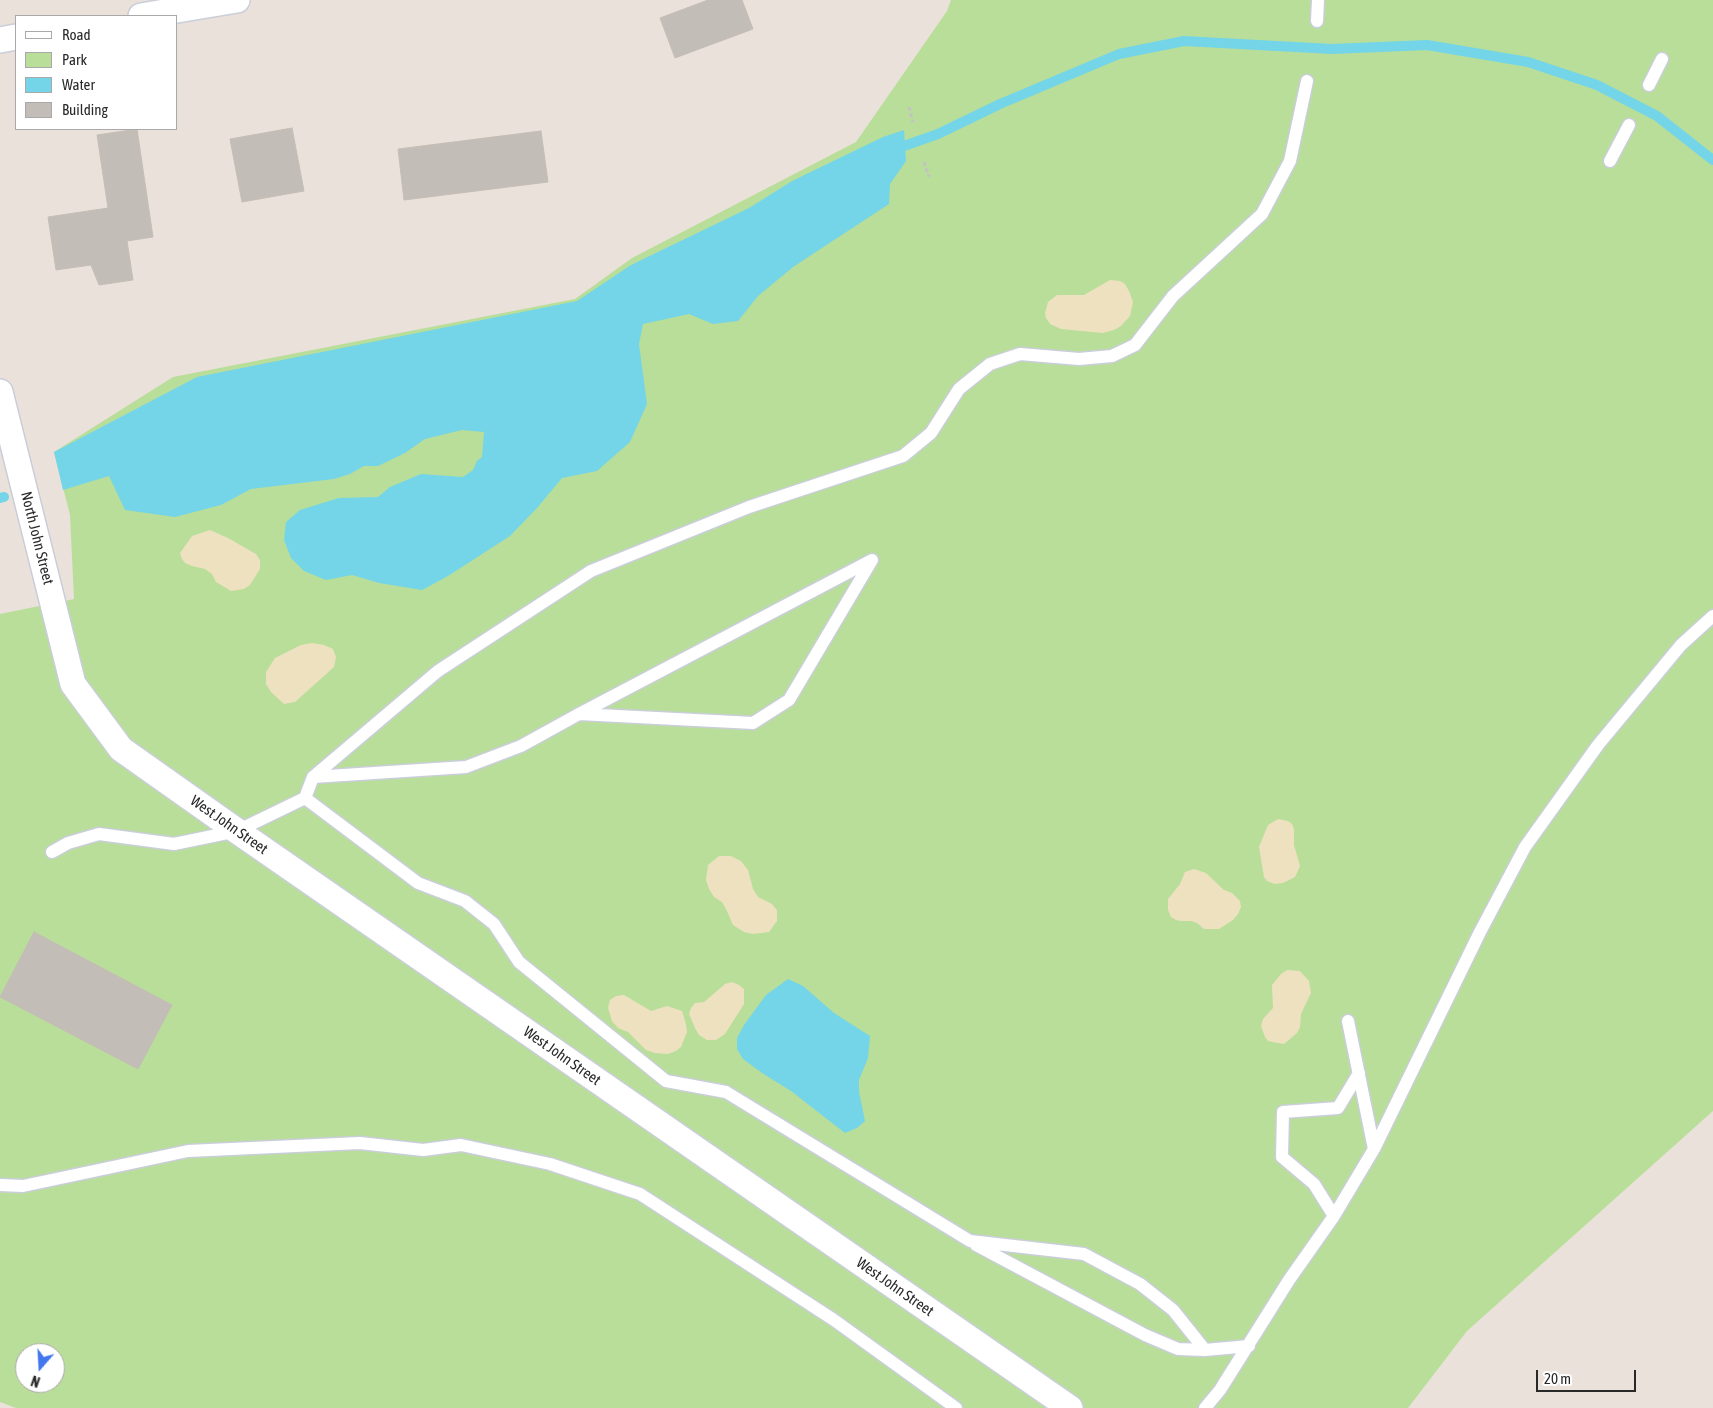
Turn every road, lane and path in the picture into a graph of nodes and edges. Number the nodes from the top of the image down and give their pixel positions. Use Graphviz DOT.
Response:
graph roads {
  1 [pos="237,0"];
  2 [pos="1318,0"];
  3 [pos="147,15"];
  4 [pos="1317,21"];
  5 [pos="15,37"];
  6 [pos="0,40"];
  7 [pos="1662,59"];
  8 [pos="1307,81"];
  9 [pos="1649,86"];
  10 [pos="909,107"];
  11 [pos="913,122"];
  12 [pos="1628,125"];
  13 [pos="1610,161"];
  14 [pos="924,162"];
  15 [pos="929,177"];
  16 [pos="0,392"];
  17 [pos="1713,616"];
  18 [pos="73,684"];
  19 [pos="579,714"];
  20 [pos="313,777"];
  21 [pos="305,798"];
  22 [pos="237,831"];
  23 [pos="52,852"];
  24 [pos="1348,1021"];
  25 [pos="1359,1073"];
  26 [pos="1374,1148"];
  27 [pos="0,1185"];
  28 [pos="1334,1216"];
  29 [pos="970,1242"];
  30 [pos="1249,1346"];
  31 [pos="1204,1350"];
  32 [pos="956,1408"];
  33 [pos="1070,1408"];
  34 [pos="1205,1408"];
  1 -- 3 [label="street"];
  2 -- 4 [label="lane"];
  5 -- 6 [label="street"];
  7 -- 9 [label="lane"];
  8 -- 20 [label="lane"];
  10 -- 11 [label="path"];
  12 -- 13 [label="lane"];
  14 -- 15 [label="path"];
  16 -- 18 [label="street, North John Street"];
  17 -- 26 [label="lane"];
  18 -- 22 [label="street, West John Street"];
  19 -- 19 [label="lane"];
  19 -- 20 [label="lane"];
  20 -- 21 [label="lane"];
  21 -- 22 [label="lane"];
  21 -- 29 [label="lane"];
  22 -- 23 [label="lane"];
  22 -- 33 [label="street, West John Street"];
  24 -- 25 [label="lane"];
  25 -- 26 [label="lane"];
  25 -- 28 [label="lane"];
  26 -- 28 [label="lane"];
  27 -- 32 [label="lane"];
  28 -- 30 [label="lane"];
  29 -- 31 [label="lane"];
  29 -- 31 [label="lane"];
  30 -- 31 [label="lane"];
  30 -- 34 [label="lane"];
}
